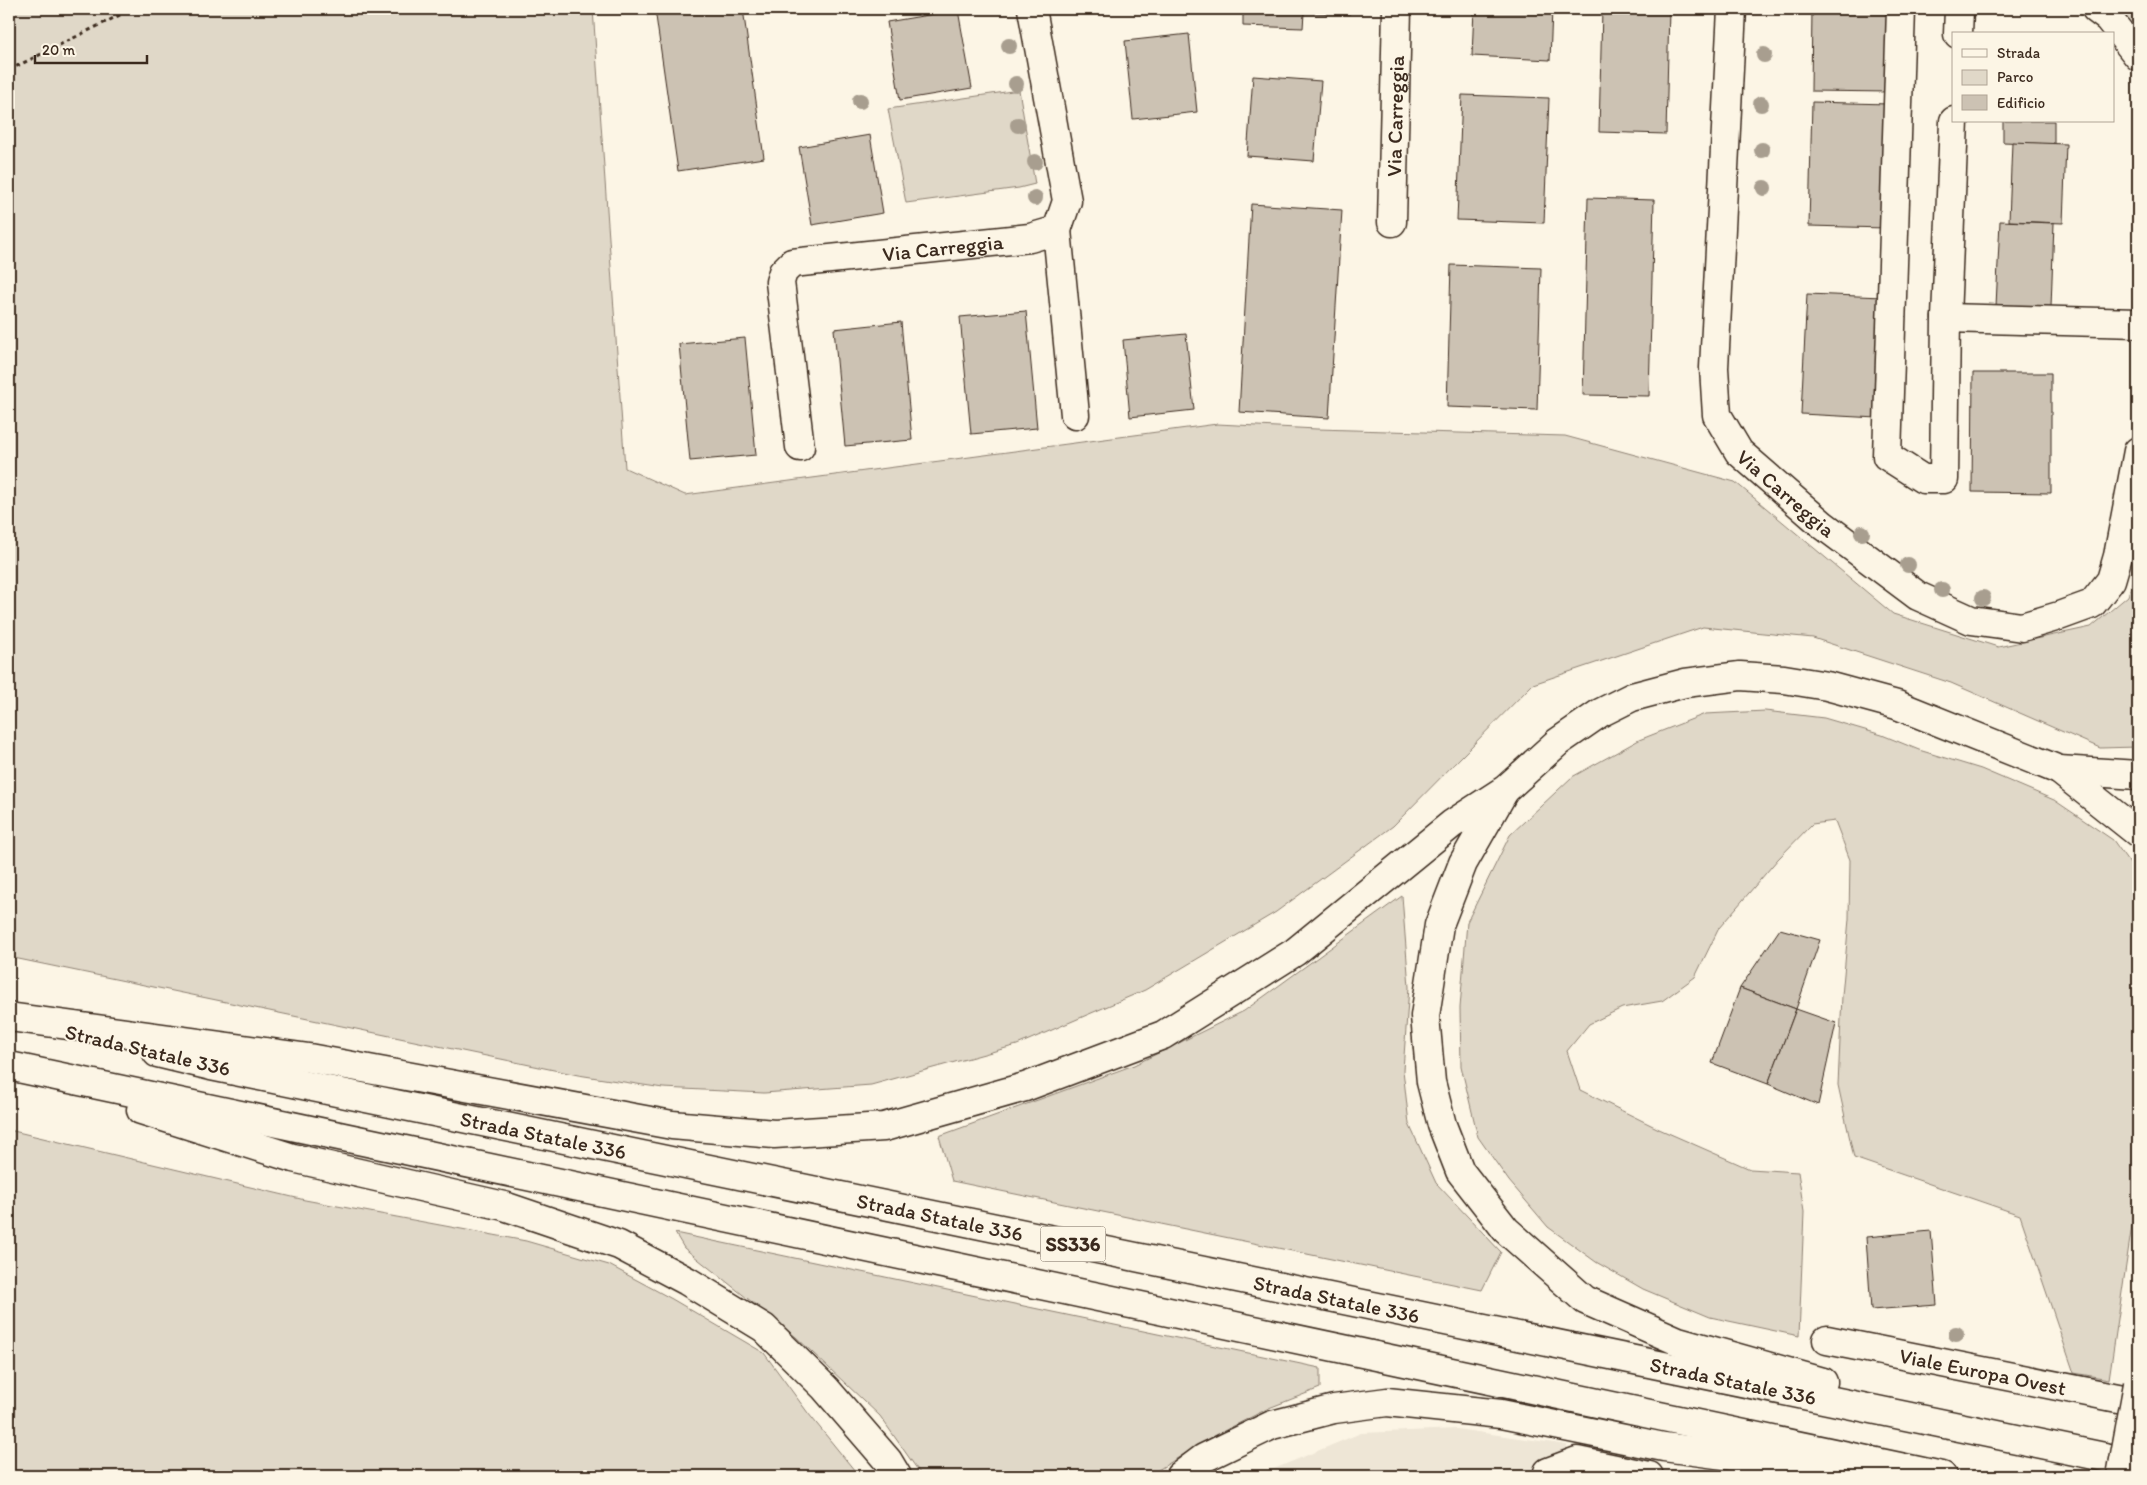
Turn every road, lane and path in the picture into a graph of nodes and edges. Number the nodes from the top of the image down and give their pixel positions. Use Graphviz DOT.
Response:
graph roads {
  1 [pos="132,9"];
  2 [pos="1032,9"];
  3 [pos="1397,9"];
  4 [pos="1732,9"];
  5 [pos="1901,9"];
  6 [pos="1959,9"];
  7 [pos="2096,9"];
  8 [pos="1958,32"];
  9 [pos="2138,56"];
  10 [pos="9,70"];
  11 [pos="1954,122"];
  12 [pos="1392,222"];
  13 [pos="1057,230"];
  14 [pos="1946,318"];
  15 [pos="2138,323"];
  16 [pos="1076,415"];
  17 [pos="800,447"];
  18 [pos="2138,451"];
  19 [pos="2059,770"];
  20 [pos="2138,775"];
  21 [pos="1506,789"];
  22 [pos="2138,833"];
  23 [pos="9,1017"];
  24 [pos="9,1066"];
  25 [pos="1827,1340"];
  26 [pos="2138,1382"];
  27 [pos="2138,1402"];
  28 [pos="2058,1447"];
  29 [pos="2138,1464"];
  30 [pos="1548,1472"];
  31 [pos="897,1476"];
  32 [pos="1180,1476"];
  33 [pos="1649,1476"];
  34 [pos="1882,1476"];
  35 [pos="1942,1476"];
  36 [pos="2121,1476"];
  1 -- 10 [label="path"];
  2 -- 13 [label="main road"];
  3 -- 12 [label="main road, Via Carreggia"];
  4 -- 18 [label="main road, Via Carreggia"];
  5 -- 14 [label="main road"];
  6 -- 8 [label="main road"];
  7 -- 9 [label="main road"];
  11 -- 14 [label="main road"];
  13 -- 16 [label="main road"];
  13 -- 17 [label="main road, Via Carreggia"];
  14 -- 15 [label="main road"];
  19 -- 20 [label="main road"];
  19 -- 21 [label="main road"];
  19 -- 22 [label="main road"];
  21 -- 23 [label="main road"];
  21 -- 28 [label="main road"];
  23 -- 28 [label="main road, Strada Statale 336 / SS336"];
  24 -- 31 [label="main road"];
  24 -- 35 [label="main road, Strada Statale 336 / SS336"];
  25 -- 27 [label="main road, Viale Europa Ovest"];
  26 -- 36 [label="main road, bridge"];
  28 -- 29 [label="main road, Strada Statale 336 / SS336"];
  30 -- 33 [label="main road"];
  32 -- 34 [label="main road"];
}
